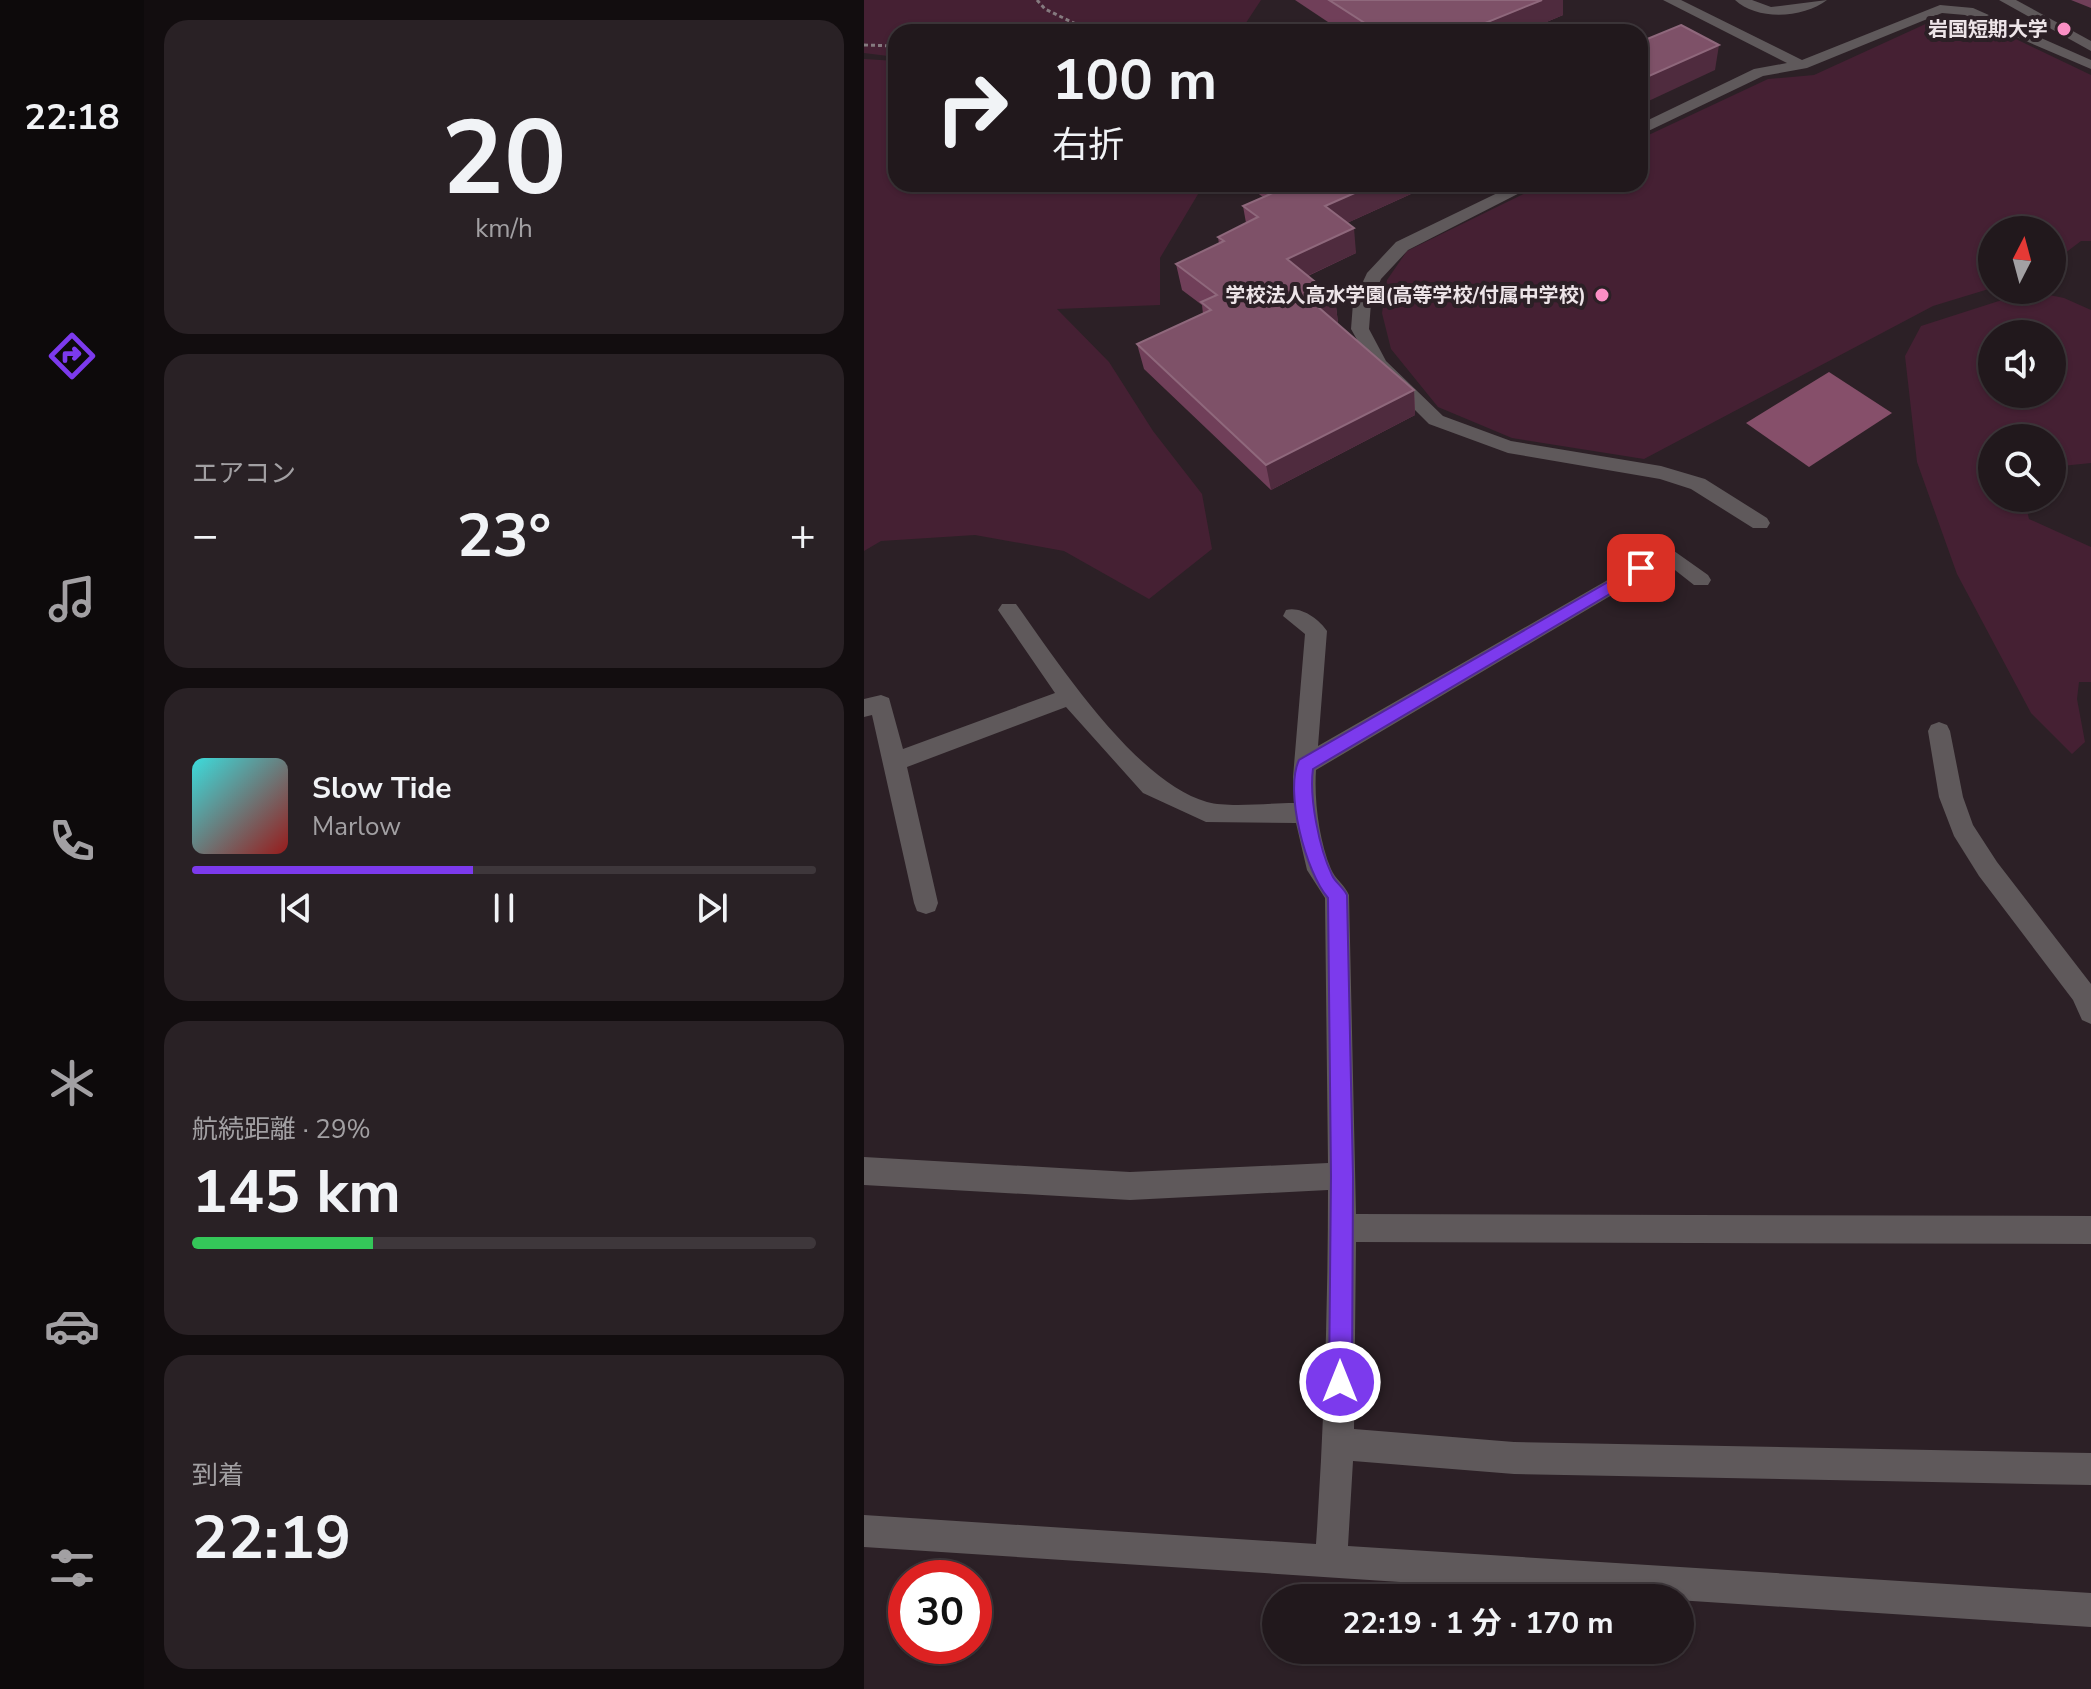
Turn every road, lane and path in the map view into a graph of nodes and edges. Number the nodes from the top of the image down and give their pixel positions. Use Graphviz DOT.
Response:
graph roads {
  1 [pos="1037,0"];
  2 [pos="1670,0"];
  3 [pos="1742,0"];
  4 [pos="1820,0"];
  5 [pos="2006,0"];
  6 [pos="1076,24"];
  7 [pos="864,45"];
  8 [pos="888,46"];
  9 [pos="2091,47"];
  10 [pos="1802,65"];
  11 [pos="2091,65"];
  12 [pos="1648,126"];
  13 [pos="1513,192"];
  14 [pos="1760,523"];
  15 [pos="1701,580"];
  16 [pos="1009,610"];
  17 [pos="1294,616"];
  18 [pos="1070,697"];
  19 [pos="864,708"];
  20 [pos="1939,731"];
  21 [pos="894,762"];
  22 [pos="1305,765"];
  23 [pos="1306,813"];
  24 [pos="926,903"];
  25 [pos="2091,1012"];
  26 [pos="864,1171"];
  27 [pos="1342,1176"];
  28 [pos="1342,1228"];
  29 [pos="2091,1230"];
  30 [pos="1340,1444"];
  31 [pos="2091,1469"];
  32 [pos="864,1531"];
  33 [pos="1331,1560"];
  34 [pos="2091,1610"];
  1 -- 6 [label="path"];
  2 -- 10 [label="street"];
  3 -- 4 [label="street"];
  5 -- 9 [label="street"];
  7 -- 8 [label="path"];
  10 -- 11 [label="street"];
  10 -- 12 [label="street"];
  13 -- 14 [label="street"];
  15 -- 22 [label="street"];
  16 -- 18 [label="street"];
  17 -- 22 [label="street"];
  18 -- 21 [label="street"];
  18 -- 23 [label="street"];
  19 -- 21 [label="street"];
  20 -- 25 [label="street"];
  21 -- 24 [label="street"];
  22 -- 23 [label="street"];
  23 -- 27 [label="street"];
  26 -- 27 [label="street"];
  27 -- 28 [label="street"];
  28 -- 29 [label="street"];
  28 -- 30 [label="street"];
  30 -- 31 [label="street"];
  30 -- 33 [label="street"];
  32 -- 33 [label="street"];
  33 -- 34 [label="street"];
}
